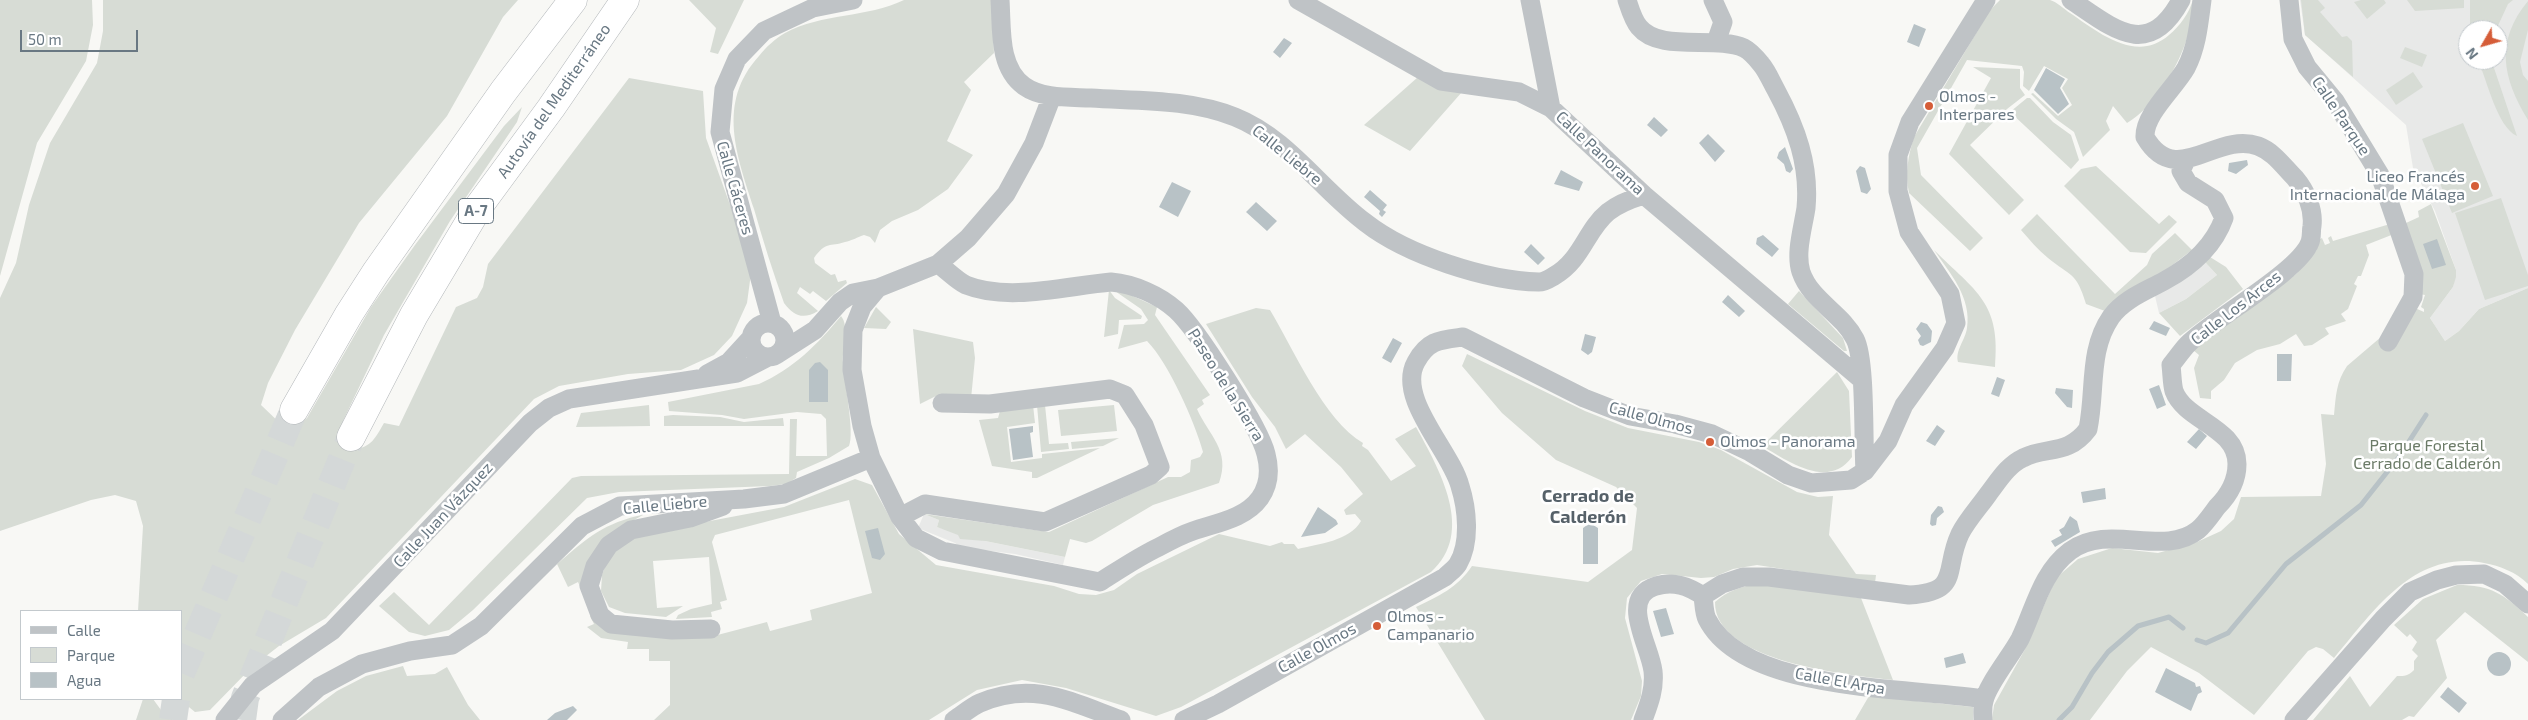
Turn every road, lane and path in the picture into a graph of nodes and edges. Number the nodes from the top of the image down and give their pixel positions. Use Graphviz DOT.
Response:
graph roads {
  1 [pos="573,0"];
  2 [pos="625,0"];
  3 [pos="853,0"];
  4 [pos="1000,0"];
  5 [pos="1298,0"];
  6 [pos="1530,0"];
  7 [pos="1627,0"];
  8 [pos="1713,0"];
  9 [pos="1986,0"];
  10 [pos="2070,0"];
  11 [pos="2180,0"];
  12 [pos="2202,0"];
  13 [pos="2289,0"];
  14 [pos="1716,42"];
  15 [pos="1052,96"];
  16 [pos="1551,108"];
  17 [pos="2186,160"];
  18 [pos="1644,194"];
  19 [pos="938,264"];
  20 [pos="759,272"];
  21 [pos="878,288"];
  22 [pos="824,319"];
  23 [pos="776,325"];
  24 [pos="753,334"];
  25 [pos="2388,342"];
  26 [pos="772,356"];
  27 [pos="1861,379"];
  28 [pos="695,381"];
  29 [pos="942,403"];
  30 [pos="294,410"];
  31 [pos="351,437"];
  32 [pos="871,458"];
  33 [pos="1865,471"];
  34 [pos="744,499"];
  35 [pos="900,518"];
  36 [pos="1703,596"];
  37 [pos="2528,604"];
  38 [pos="712,629"];
  39 [pos="1983,709"];
  40 [pos="1220,712"];
  41 [pos="225,720"];
  42 [pos="282,720"];
  43 [pos="954,720"];
  44 [pos="1121,720"];
  45 [pos="1184,720"];
  46 [pos="1643,720"];
  47 [pos="2294,720"];
  1 -- 30 [label="highway"];
  2 -- 31 [label="highway, Autovía del Mediterráneo / A-7"];
  3 -- 20 [label="street, Calle Cáceres"];
  4 -- 15 [label="street"];
  5 -- 16 [label="street, Calle Panorama"];
  6 -- 16 [label="street"];
  7 -- 14 [label="street"];
  8 -- 14 [label="street"];
  9 -- 33 [label="street, Calle Olmos"];
  10 -- 11 [label="street"];
  12 -- 17 [label="street, Calle Los Arces"];
  13 -- 25 [label="street, Calle Parque"];
  14 -- 27 [label="street"];
  15 -- 18 [label="street, Calle Liebre"];
  15 -- 19 [label="street"];
  16 -- 18 [label="street, Calle Panorama"];
  17 -- 36 [label="street"];
  17 -- 39 [label="street, Calle Los Arces"];
  18 -- 27 [label="street, Calle Panorama"];
  19 -- 21 [label="street"];
  19 -- 35 [label="street, Paseo de la Sierra"];
  20 -- 23 [label="street, Calle Cáceres"];
  20 -- 24 [label="street, Calle Cáceres"];
  21 -- 22 [label="street"];
  21 -- 32 [label="street"];
  22 -- 23 [label="street"];
  22 -- 26 [label="street"];
  23 -- 24 [label="street"];
  23 -- 26 [label="street, Calle Cáceres"];
  24 -- 26 [label="street"];
  24 -- 28 [label="street, Calle Juan Vázquez"];
  26 -- 28 [label="street, Calle Juan Vázquez"];
  27 -- 33 [label="street"];
  28 -- 41 [label="street, Calle Juan Vázquez"];
  29 -- 35 [label="street"];
  32 -- 34 [label="street, Calle Liebre"];
  32 -- 35 [label="street, Paseo de la Sierra"];
  33 -- 40 [label="street, Calle Olmos"];
  34 -- 38 [label="street"];
  34 -- 42 [label="street, Calle Liebre"];
  36 -- 39 [label="street, Calle El Arpa"];
  36 -- 46 [label="street"];
  37 -- 47 [label="street"];
  40 -- 45 [label="street, Calle Olmos"];
  43 -- 44 [label="street"];
}
